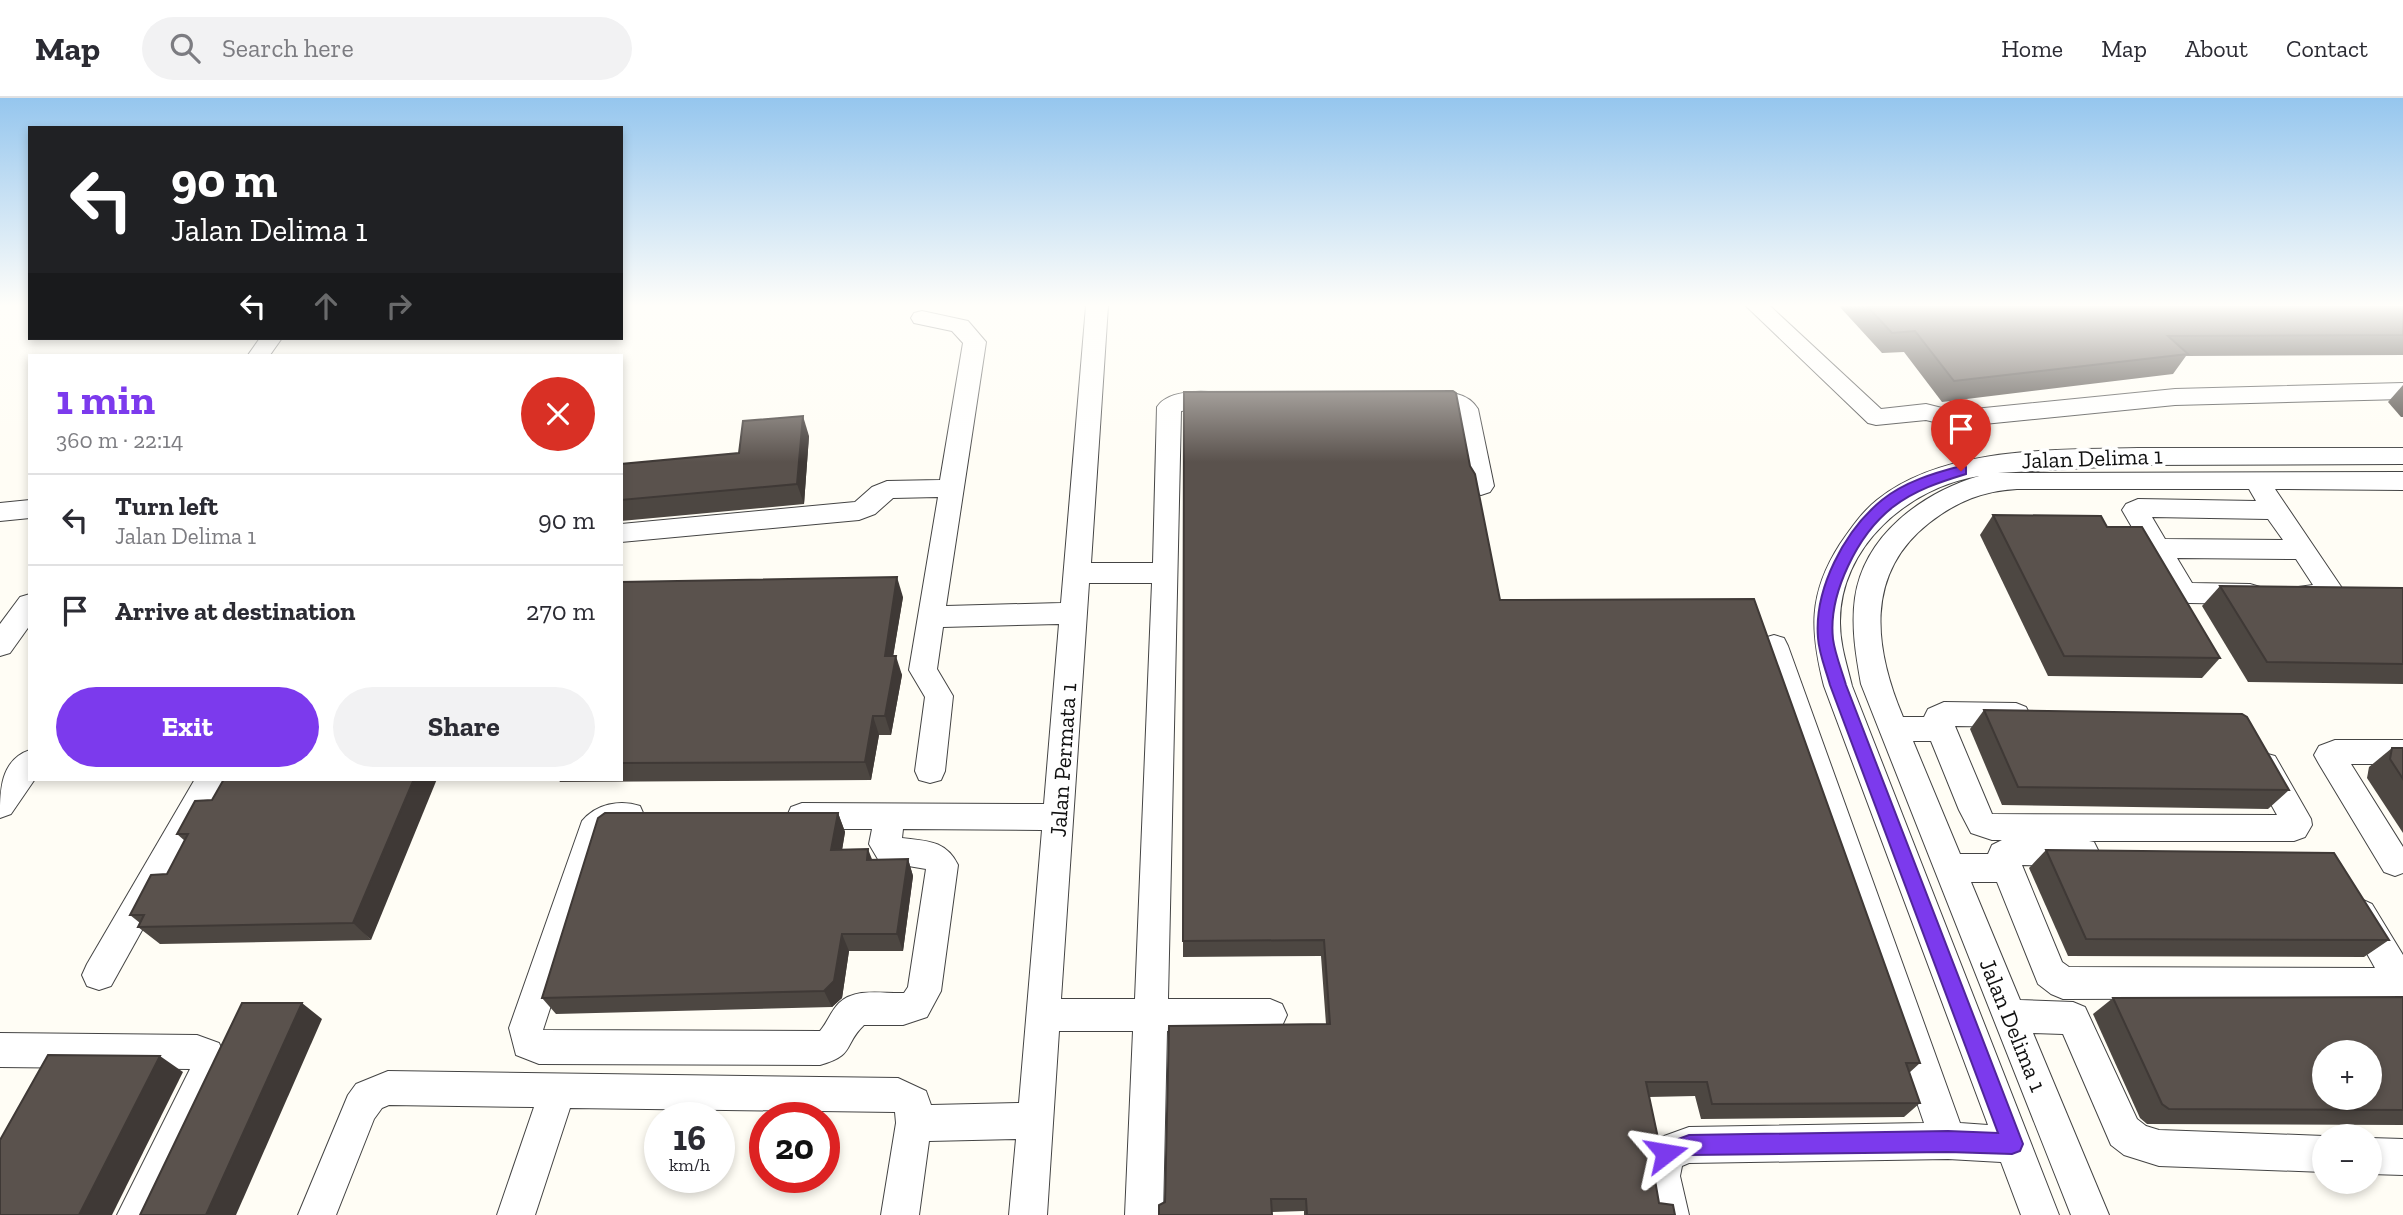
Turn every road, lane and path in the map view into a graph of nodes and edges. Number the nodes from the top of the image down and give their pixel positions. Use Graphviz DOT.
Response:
graph roads {
  1 [pos="972,358"];
  2 [pos="1093,358"];
  3 [pos="1813,358"];
  4 [pos="2403,391"];
  5 [pos="1251,401"];
  6 [pos="1401,401"];
  7 [pos="2141,456"];
  8 [pos="2401,465"];
  9 [pos="2157,481"];
  10 [pos="2256,481"];
  11 [pos="1481,486"];
  12 [pos="951,489"];
  13 [pos="28,509"];
  14 [pos="2276,510"];
  15 [pos="0,512"];
  16 [pos="623,533"];
  17 [pos="2156,548"];
  18 [pos="2304,550"];
  19 [pos="1077,573"];
  20 [pos="1166,573"];
  21 [pos="28,607"];
  22 [pos="1074,613"];
  23 [pos="931,617"];
  24 [pos="0,645"];
  25 [pos="1774,646"];
  26 [pos="2039,716"];
  27 [pos="1894,729"];
  28 [pos="1941,729"];
  29 [pos="2247,737"];
  30 [pos="2403,752"];
  31 [pos="18,766"];
  32 [pos="930,771"];
  33 [pos="210,781"];
  34 [pos="0,805"];
  35 [pos="654,815"];
  36 [pos="772,816"];
  37 [pos="890,816"];
  38 [pos="1058,817"];
  39 [pos="2304,854"];
  40 [pos="2395,862"];
  41 [pos="1950,868"];
  42 [pos="2007,868"];
  43 [pos="2344,886"];
  44 [pos="99,975"];
  45 [pos="2403,1003"];
  46 [pos="1043,1015"];
  47 [pos="1150,1015"];
  48 [pos="1270,1015"];
  49 [pos="2010,1016"];
  50 [pos="2073,1018"];
  51 [pos="0,1050"];
  52 [pos="558,1090"];
  53 [pos="1035,1121"];
  54 [pos="914,1123"];
  55 [pos="1948,1141"];
  56 [pos="2012,1144"];
  57 [pos="2312,1154"];
  58 [pos="2382,1156"];
  59 [pos="2403,1157"];
  60 [pos="136,1215"];
  61 [pos="317,1215"];
  62 [pos="516,1215"];
  63 [pos="900,1215"];
  64 [pos="1028,1215"];
  65 [pos="1144,1215"];
  66 [pos="1670,1215"];
  67 [pos="2040,1215"];
  68 [pos="2090,1215"];
  1 -- 12 [label="street"];
  2 -- 19 [label="street, Jalan Permata 1"];
  3 -- 4 [label="street"];
  5 -- 20 [label="street"];
  6 -- 11 [label="street"];
  7 -- 8 [label="street, Jalan Delima 1"];
  7 -- 9 [label="street"];
  7 -- 56 [label="street, Jalan Delima 1"];
  8 -- 10 [label="street, Jalan Delima 1"];
  9 -- 10 [label="street, Jalan Delima 1"];
  9 -- 27 [label="street, Jalan Delima 1"];
  10 -- 14 [label="street"];
  12 -- 16 [label="street"];
  12 -- 23 [label="street"];
  13 -- 15 [label="street"];
  14 -- 17 [label="street"];
  14 -- 18 [label="street"];
  17 -- 18 [label="street"];
  17 -- 18 [label="street"];
  19 -- 20 [label="street"];
  19 -- 22 [label="street, Jalan Permata 1"];
  20 -- 47 [label="street"];
  21 -- 24 [label="street"];
  22 -- 23 [label="street"];
  22 -- 38 [label="street, Jalan Permata 1"];
  23 -- 32 [label="street"];
  25 -- 55 [label="street"];
  26 -- 28 [label="street"];
  27 -- 28 [label="street"];
  27 -- 41 [label="street, Jalan Delima 1"];
  28 -- 29 [label="street"];
  30 -- 40 [label="street"];
  31 -- 34 [label="street"];
  33 -- 44 [label="street"];
  35 -- 37 [label="street"];
  36 -- 37 [label="street"];
  37 -- 38 [label="street"];
  38 -- 46 [label="street, Jalan Permata 1"];
  39 -- 42 [label="street"];
  41 -- 42 [label="street"];
  41 -- 49 [label="street, Jalan Delima 1"];
  42 -- 43 [label="street"];
  45 -- 50 [label="street"];
  46 -- 47 [label="street"];
  46 -- 53 [label="street, Jalan Permata 1"];
  47 -- 48 [label="street"];
  47 -- 65 [label="street"];
  49 -- 50 [label="street"];
  49 -- 68 [label="street, Jalan Delima 1"];
  50 -- 57 [label="street"];
  51 -- 60 [label="street"];
  52 -- 54 [label="street"];
  52 -- 61 [label="street"];
  52 -- 62 [label="street"];
  53 -- 54 [label="street"];
  53 -- 64 [label="street, Jalan Permata 1"];
  54 -- 63 [label="street"];
  55 -- 56 [label="street"];
  55 -- 66 [label="street"];
  56 -- 67 [label="street, Jalan Delima 1"];
  58 -- 59 [label="street"];
}
